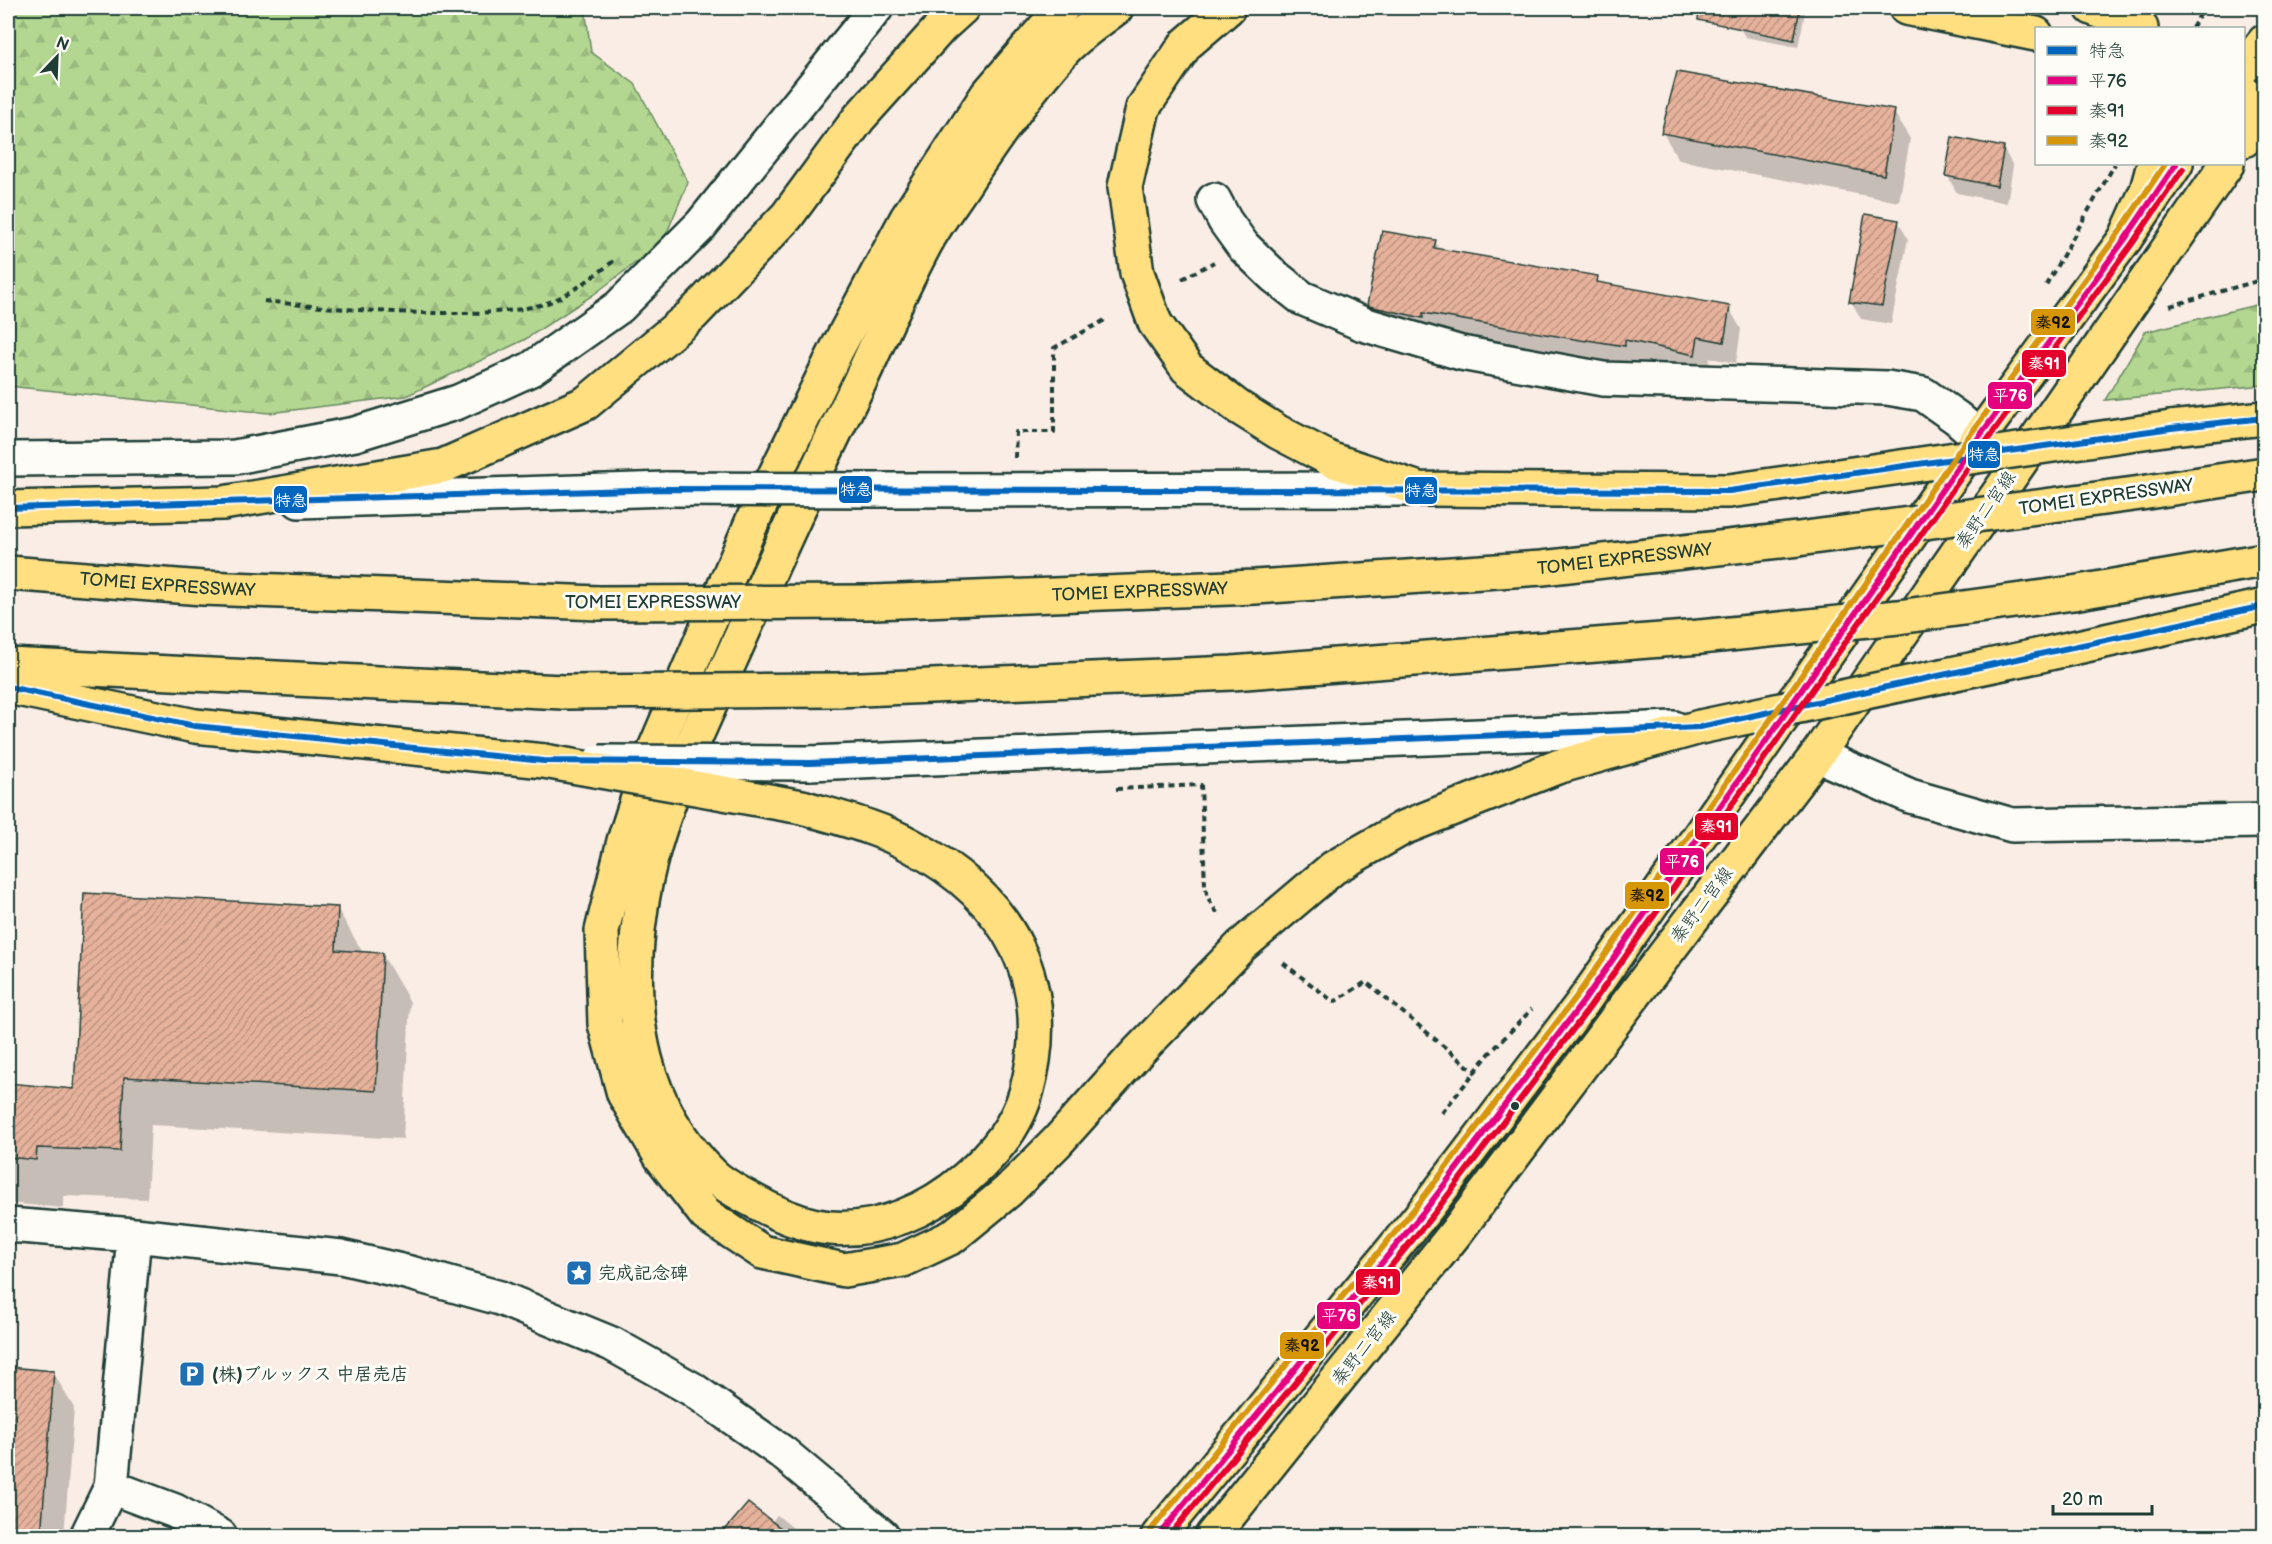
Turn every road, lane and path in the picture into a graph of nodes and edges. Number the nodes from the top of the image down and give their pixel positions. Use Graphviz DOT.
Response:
graph roads {
  1 [pos="876,8"];
  2 [pos="962,8"];
  3 [pos="1062,8"];
  4 [pos="1116,8"];
  5 [pos="1228,8"];
  6 [pos="1906,8"];
  7 [pos="2092,8"];
  8 [pos="2204,8"];
  9 [pos="2138,27"];
  10 [pos="2193,27"];
  11 [pos="2029,34"];
  12 [pos="2265,42"];
  13 [pos="2245,66"];
  14 [pos="2245,94"];
  15 [pos="2265,108"];
  16 [pos="2245,138"];
  17 [pos="2114,165"];
  18 [pos="2154,165"];
  19 [pos="2175,165"];
  20 [pos="2226,165"];
  21 [pos="1214,200"];
  22 [pos="2125,239"];
  23 [pos="624,252"];
  24 [pos="2265,279"];
  25 [pos="2040,295"];
  26 [pos="264,301"];
  27 [pos="2166,307"];
  28 [pos="1105,320"];
  29 [pos="2265,418"];
  30 [pos="1979,437"];
  31 [pos="8,459"];
  32 [pos="1015,467"];
  33 [pos="2265,474"];
  34 [pos="1419,489"];
  35 [pos="223,503"];
  36 [pos="8,508"];
  37 [pos="2265,560"];
  38 [pos="8,573"];
  39 [pos="2265,606"];
  40 [pos="8,665"];
  41 [pos="8,687"];
  42 [pos="1700,727"];
  43 [pos="1817,754"];
  44 [pos="544,761"];
  45 [pos="1116,789"];
  46 [pos="2265,821"];
  47 [pos="1217,913"];
  48 [pos="1284,963"];
  49 [pos="1476,1073"];
  50 [pos="8,1225"];
  51 [pos="134,1235"];
  52 [pos="111,1487"];
  53 [pos="87,1536"];
  54 [pos="220,1536"];
  55 [pos="882,1536"];
  56 [pos="1158,1536"];
  57 [pos="1212,1536"];
  1 -- 31 [label="street"];
  2 -- 35 [label="main road"];
  3 -- 42 [label="main road"];
  4 -- 44 [label="main road, bridge"];
  5 -- 34 [label="main road"];
  6 -- 11 [label="main road"];
  7 -- 9 [label="main road"];
  8 -- 10 [label="path"];
  12 -- 13 [label="main road"];
  14 -- 15 [label="main road"];
  15 -- 16 [label="main road"];
  17 -- 25 [label="path"];
  18 -- 22 [label="main road"];
  19 -- 22 [label="main road"];
  20 -- 43 [label="main road, 秦野二宮線"];
  21 -- 30 [label="street"];
  22 -- 30 [label="main road"];
  23 -- 26 [label="path"];
  24 -- 27 [label="path"];
  28 -- 32 [label="path"];
  29 -- 34 [label="main road, bridge"];
  30 -- 56 [label="main road"];
  33 -- 38 [label="main road, TOMEI EXPRESSWAY, bridge"];
  34 -- 35 [label="street, bridge"];
  35 -- 36 [label="main road"];
  37 -- 40 [label="main road, bridge"];
  39 -- 42 [label="main road, bridge"];
  41 -- 44 [label="main road"];
  42 -- 44 [label="street, bridge"];
  43 -- 46 [label="street"];
  43 -- 57 [label="main road, 秦野二宮線"];
  45 -- 47 [label="path"];
  48 -- 49 [label="path"];
  50 -- 51 [label="street"];
  51 -- 52 [label="street"];
  51 -- 55 [label="street"];
  52 -- 53 [label="street"];
  52 -- 54 [label="street"];
}
